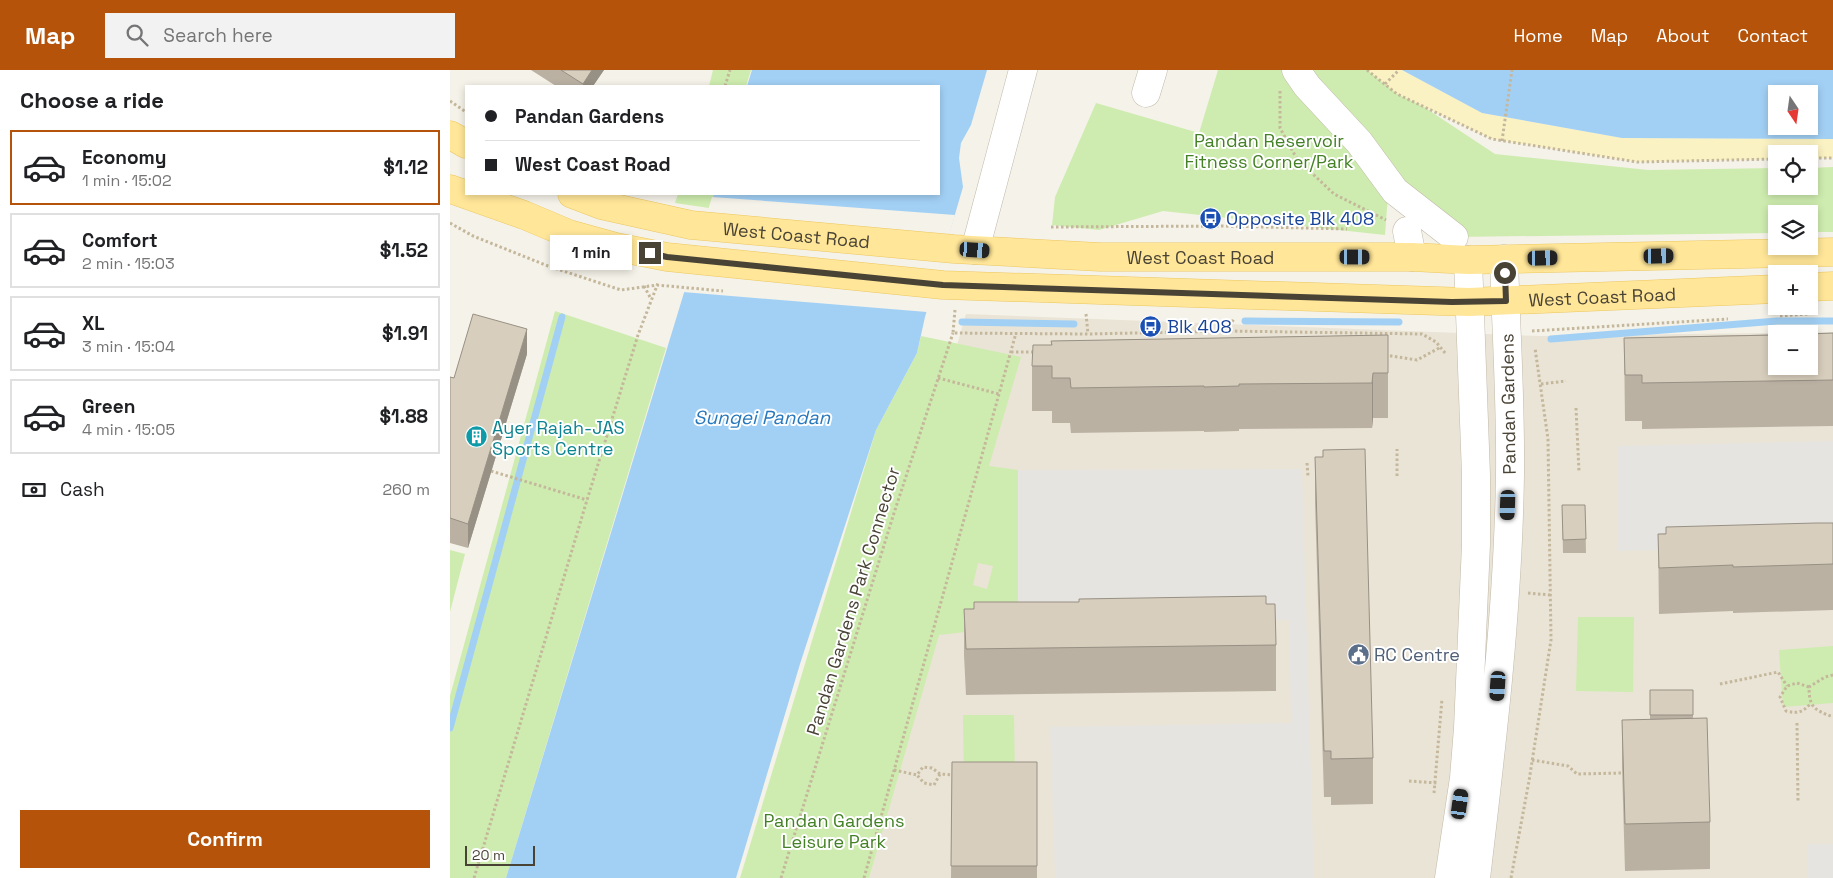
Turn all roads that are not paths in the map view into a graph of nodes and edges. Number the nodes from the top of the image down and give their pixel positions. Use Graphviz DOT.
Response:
graph roads {
  1 [pos="1023,70"];
  2 [pos="1288,80"];
  3 [pos="450,135"];
  4 [pos="465,143"];
  5 [pos="450,189"];
  6 [pos="465,194"];
  7 [pos="467,195"];
  8 [pos="575,195"];
  9 [pos="1407,231"];
  10 [pos="1454,237"];
  11 [pos="964,249"];
  12 [pos="1833,252"];
  13 [pos="1412,257"];
  14 [pos="1504,259"];
  15 [pos="1468,260"];
  16 [pos="1833,286"];
  17 [pos="1818,287"];
  18 [pos="1768,289"];
  19 [pos="1506,301"];
  20 [pos="1469,302"];
  21 [pos="1449,878"];
  22 [pos="1476,878"];
  1 -- 11 [label="street"];
  2 -- 10 [label="street"];
  3 -- 4 [label="main road"];
  5 -- 6 [label="main road, West Coast Road"];
  7 -- 20 [label="main road, West Coast Road"];
  8 -- 11 [label="main road, West Coast Road"];
  9 -- 13 [label="street"];
  11 -- 13 [label="main road, West Coast Road"];
  12 -- 14 [label="main road, West Coast Road"];
  13 -- 15 [label="main road, West Coast Road"];
  14 -- 15 [label="main road, West Coast Road"];
  14 -- 19 [label="street, Pandan Gardens"];
  15 -- 20 [label="street, Pandan Gardens"];
  16 -- 17 [label="main road"];
  18 -- 19 [label="main road, West Coast Road"];
  19 -- 20 [label="main road, West Coast Road"];
  19 -- 22 [label="street, Pandan Gardens"];
  20 -- 21 [label="street, Pandan Gardens"];
}
